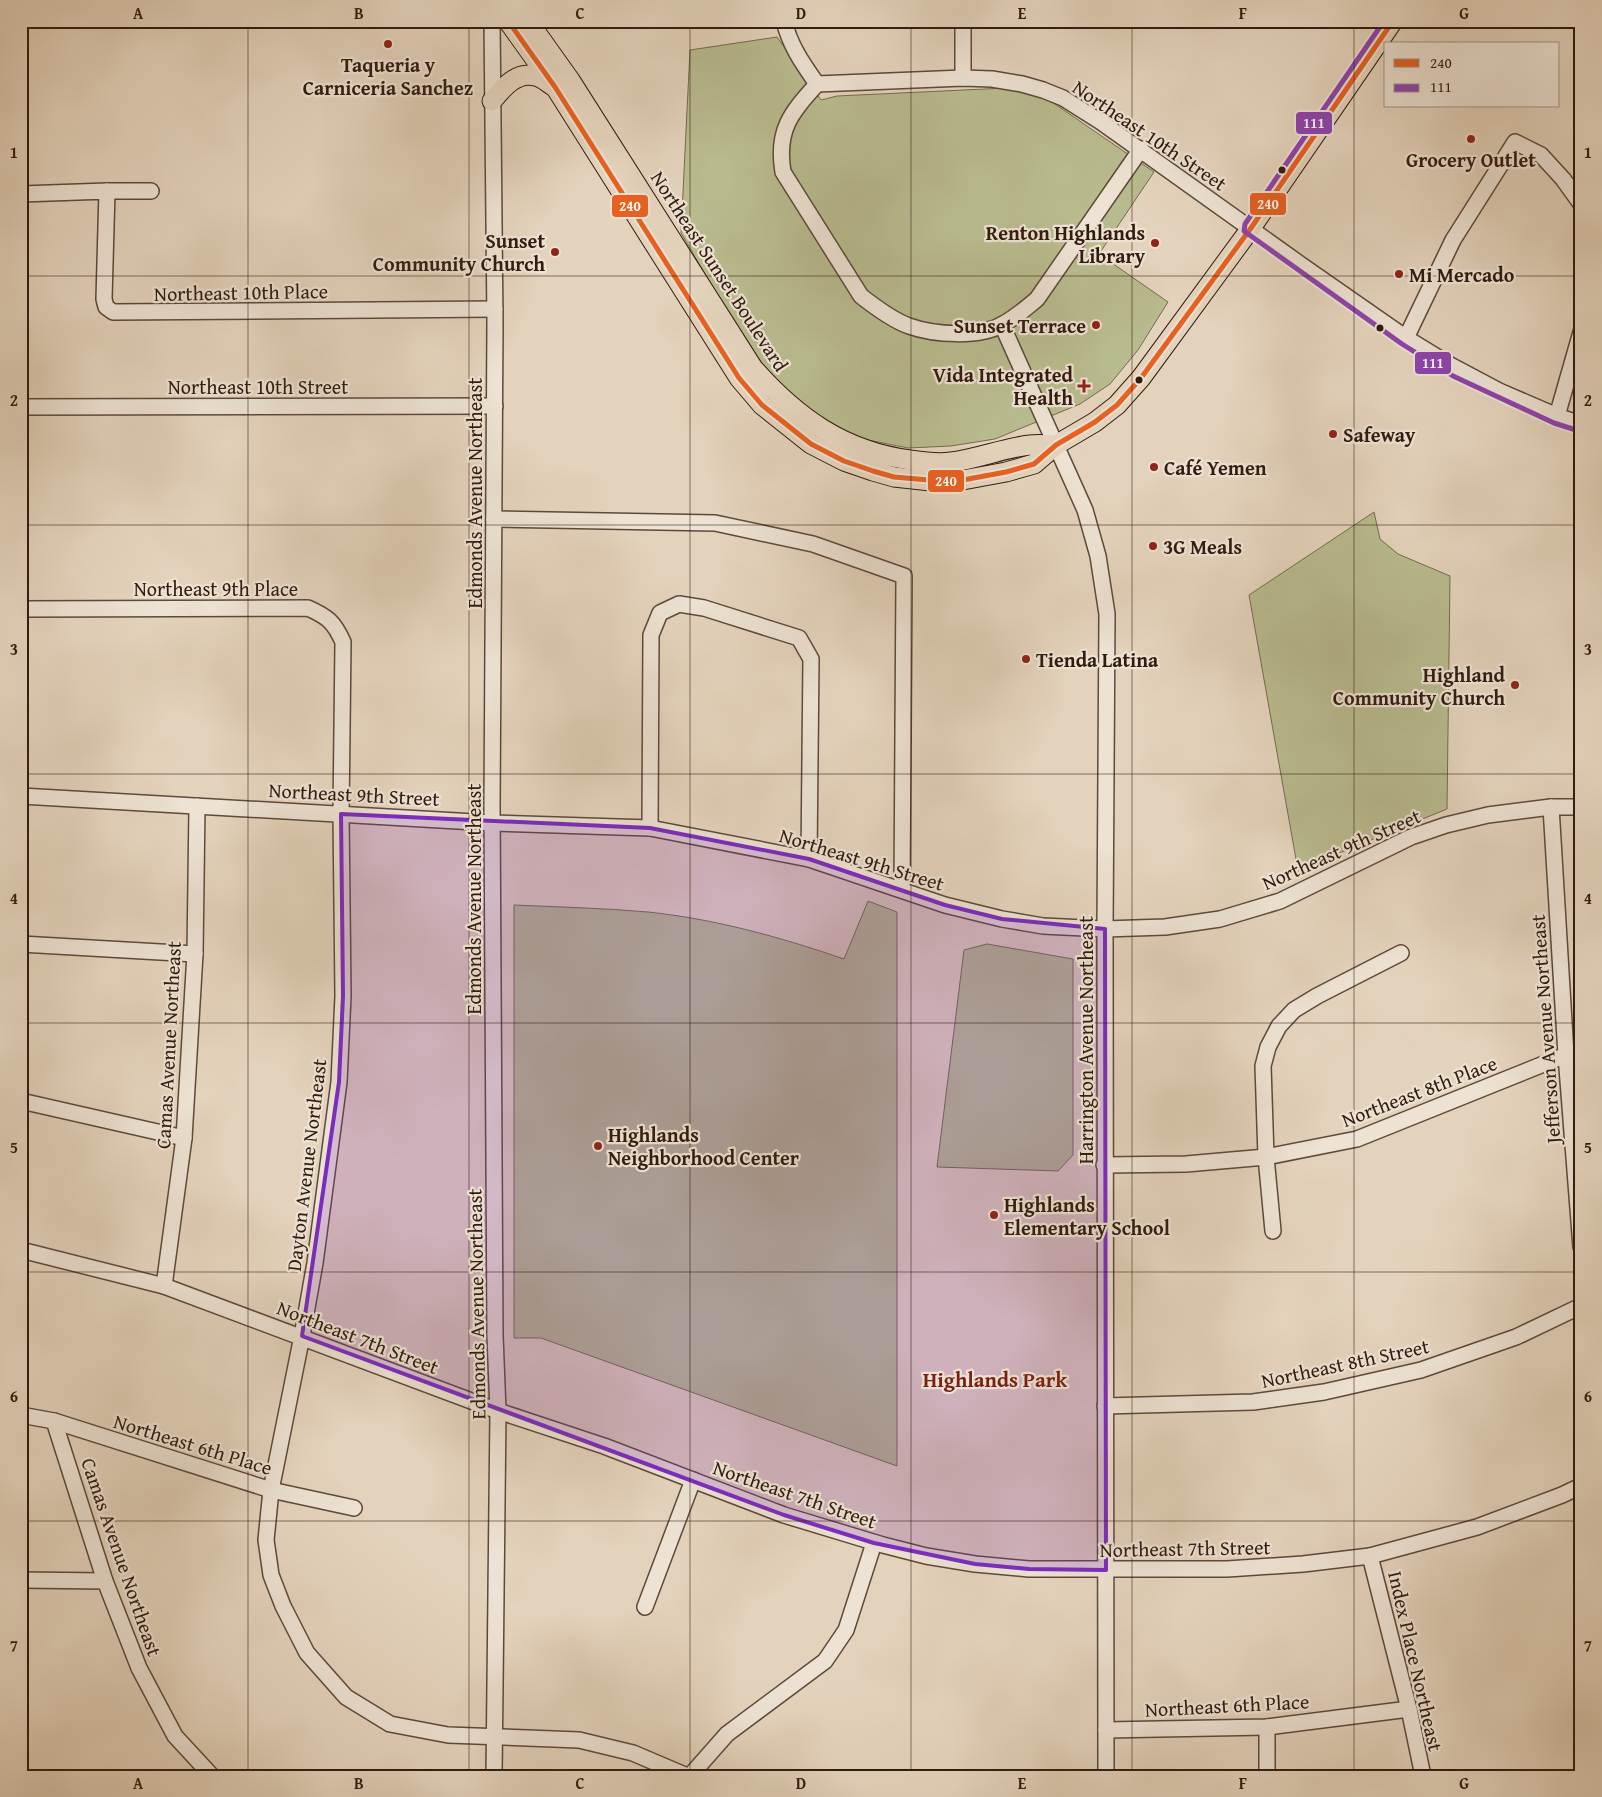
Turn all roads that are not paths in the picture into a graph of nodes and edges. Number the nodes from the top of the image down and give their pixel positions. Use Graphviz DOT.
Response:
graph roads {
  1 [pos="492,21"];
  2 [pos="508,21"];
  3 [pos="528,21"];
  4 [pos="784,21"];
  5 [pos="963,21"];
  6 [pos="1393,21"];
  7 [pos="963,78"];
  8 [pos="817,84"];
  9 [pos="555,87"];
  10 [pos="492,102"];
  11 [pos="1141,150"];
  12 [pos="106,191"];
  13 [pos="151,191"];
  14 [pos="21,194"];
  15 [pos="1581,204"];
  16 [pos="1251,228"];
  17 [pos="495,310"];
  18 [pos="1002,325"];
  19 [pos="1581,332"];
  20 [pos="1406,338"];
  21 [pos="495,406"];
  22 [pos="21,407"];
  23 [pos="1557,416"];
  24 [pos="1581,424"];
  25 [pos="1056,445"];
  26 [pos="932,463"];
  27 [pos="873,471"];
  28 [pos="494,519"];
  29 [pos="21,609"];
  30 [pos="21,796"];
  31 [pos="197,806"];
  32 [pos="1551,807"];
  33 [pos="1581,807"];
  34 [pos="341,814"];
  35 [pos="492,823"];
  36 [pos="650,828"];
  37 [pos="809,859"];
  38 [pos="902,890"];
  39 [pos="1104,929"];
  40 [pos="21,944"];
  41 [pos="1401,953"];
  42 [pos="195,954"];
  43 [pos="1566,1055"];
  44 [pos="21,1101"];
  45 [pos="184,1138"];
  46 [pos="1266,1157"];
  47 [pos="1104,1165"];
  48 [pos="1273,1231"];
  49 [pos="1581,1247"];
  50 [pos="21,1250"];
  51 [pos="164,1286"];
  52 [pos="1581,1306"];
  53 [pos="302,1336"];
  54 [pos="1106,1406"];
  55 [pos="498,1411"];
  56 [pos="21,1415"];
  57 [pos="54,1421"];
  58 [pos="693,1480"];
  59 [pos="1581,1486"];
  60 [pos="271,1490"];
  61 [pos="354,1508"];
  62 [pos="874,1543"];
  63 [pos="1370,1556"];
  64 [pos="1106,1570"];
  65 [pos="21,1580"];
  66 [pos="105,1581"];
  67 [pos="645,1607"];
  68 [pos="1409,1709"];
  69 [pos="1267,1727"];
  70 [pos="1106,1730"];
  71 [pos="495,1736"];
  72 [pos="212,1776"];
  73 [pos="494,1776"];
  74 [pos="688,1776"];
  75 [pos="1106,1776"];
  76 [pos="1267,1776"];
  77 [pos="1423,1776"];
  1 -- 10 [label="street, Edmonds Avenue Northeast"];
  2 -- 9 [label="main road, Northeast Sunset Boulevard"];
  3 -- 26 [label="main road, Northeast Sunset Boulevard"];
  4 -- 8 [label="street"];
  5 -- 7 [label="street"];
  6 -- 16 [label="main road, Northeast Sunset Boulevard"];
  7 -- 8 [label="street, Northeast 10th Street"];
  7 -- 11 [label="street, Northeast 10th Street"];
  8 -- 18 [label="street"];
  9 -- 10 [label="main road"];
  9 -- 27 [label="main road, Northeast Sunset Boulevard"];
  10 -- 17 [label="street, Edmonds Avenue Northeast"];
  11 -- 16 [label="street, Northeast 10th Street"];
  11 -- 18 [label="street"];
  12 -- 13 [label="street"];
  12 -- 14 [label="street"];
  12 -- 17 [label="street, Northeast 10th Place"];
  15 -- 20 [label="street"];
  16 -- 20 [label="street, Northeast 10th Street"];
  16 -- 25 [label="main road, Northeast Sunset Boulevard"];
  17 -- 21 [label="street, Edmonds Avenue Northeast"];
  18 -- 25 [label="street, Harrington Avenue Northeast"];
  19 -- 23 [label="street"];
  20 -- 23 [label="street, Northeast 10th Street"];
  21 -- 22 [label="street, Northeast 10th Street"];
  21 -- 28 [label="street, Edmonds Avenue Northeast"];
  23 -- 24 [label="street, Northeast 10th Street"];
  25 -- 26 [label="main road, Northeast Sunset Boulevard"];
  25 -- 27 [label="main road, Northeast Sunset Boulevard"];
  25 -- 39 [label="street, Harrington Avenue Northeast"];
  26 -- 27 [label="main road"];
  28 -- 35 [label="street, Edmonds Avenue Northeast"];
  28 -- 38 [label="street"];
  29 -- 34 [label="street, Northeast 9th Place"];
  30 -- 31 [label="street, Northeast 9th Street"];
  31 -- 34 [label="street, Northeast 9th Street"];
  31 -- 42 [label="street, Camas Avenue Northeast"];
  32 -- 33 [label="street, Northeast 9th Street"];
  32 -- 39 [label="street, Northeast 9th Street"];
  32 -- 43 [label="street, Jefferson Avenue Northeast"];
  34 -- 35 [label="street, Northeast 9th Street"];
  34 -- 53 [label="street, Dayton Avenue Northeast"];
  35 -- 36 [label="street, Northeast 9th Street"];
  35 -- 55 [label="street, Edmonds Avenue Northeast"];
  36 -- 37 [label="street, Northeast 9th Street"];
  36 -- 37 [label="street"];
  37 -- 38 [label="street, Northeast 9th Street"];
  38 -- 39 [label="street, Northeast 9th Street"];
  39 -- 47 [label="street, Harrington Avenue Northeast"];
  40 -- 42 [label="street"];
  41 -- 46 [label="street"];
  42 -- 45 [label="street, Camas Avenue Northeast"];
  43 -- 46 [label="street, Northeast 8th Place"];
  43 -- 49 [label="street, Jefferson Avenue Northeast"];
  44 -- 45 [label="street"];
  45 -- 51 [label="street, Camas Avenue Northeast"];
  46 -- 47 [label="street, Northeast 8th Place"];
  46 -- 48 [label="street"];
  47 -- 54 [label="street, Harrington Avenue Northeast"];
  50 -- 51 [label="street, Northeast 7th Street"];
  51 -- 53 [label="street, Northeast 7th Street"];
  52 -- 54 [label="street, Northeast 8th Street"];
  53 -- 55 [label="street, Northeast 7th Street"];
  53 -- 60 [label="street, Dayton Avenue Northeast"];
  54 -- 64 [label="street, Harrington Avenue Northeast"];
  55 -- 58 [label="street, Northeast 7th Street"];
  55 -- 71 [label="street, Edmonds Avenue Northeast"];
  56 -- 57 [label="street, Northeast 6th Place"];
  57 -- 60 [label="street, Northeast 6th Place"];
  57 -- 66 [label="street, Camas Avenue Northeast"];
  58 -- 62 [label="street, Northeast 7th Street"];
  58 -- 67 [label="street"];
  59 -- 63 [label="street, Northeast 7th Street"];
  60 -- 61 [label="street, Northeast 6th Place"];
  60 -- 71 [label="street, Dayton Avenue Northeast"];
  62 -- 64 [label="street, Northeast 7th Street"];
  62 -- 74 [label="street"];
  63 -- 64 [label="street, Northeast 7th Street"];
  63 -- 68 [label="street, Index Place Northeast"];
  64 -- 70 [label="street, Harrington Avenue Northeast"];
  65 -- 66 [label="street"];
  66 -- 72 [label="street, Camas Avenue Northeast"];
  68 -- 69 [label="street, Northeast 6th Place"];
  68 -- 77 [label="street, Index Place Northeast"];
  69 -- 70 [label="street, Northeast 6th Place"];
  69 -- 76 [label="street"];
  70 -- 75 [label="street, Harrington Avenue Northeast"];
  71 -- 73 [label="street, Edmonds Avenue Northeast"];
  71 -- 74 [label="street, Dayton Avenue Northeast"];
}
